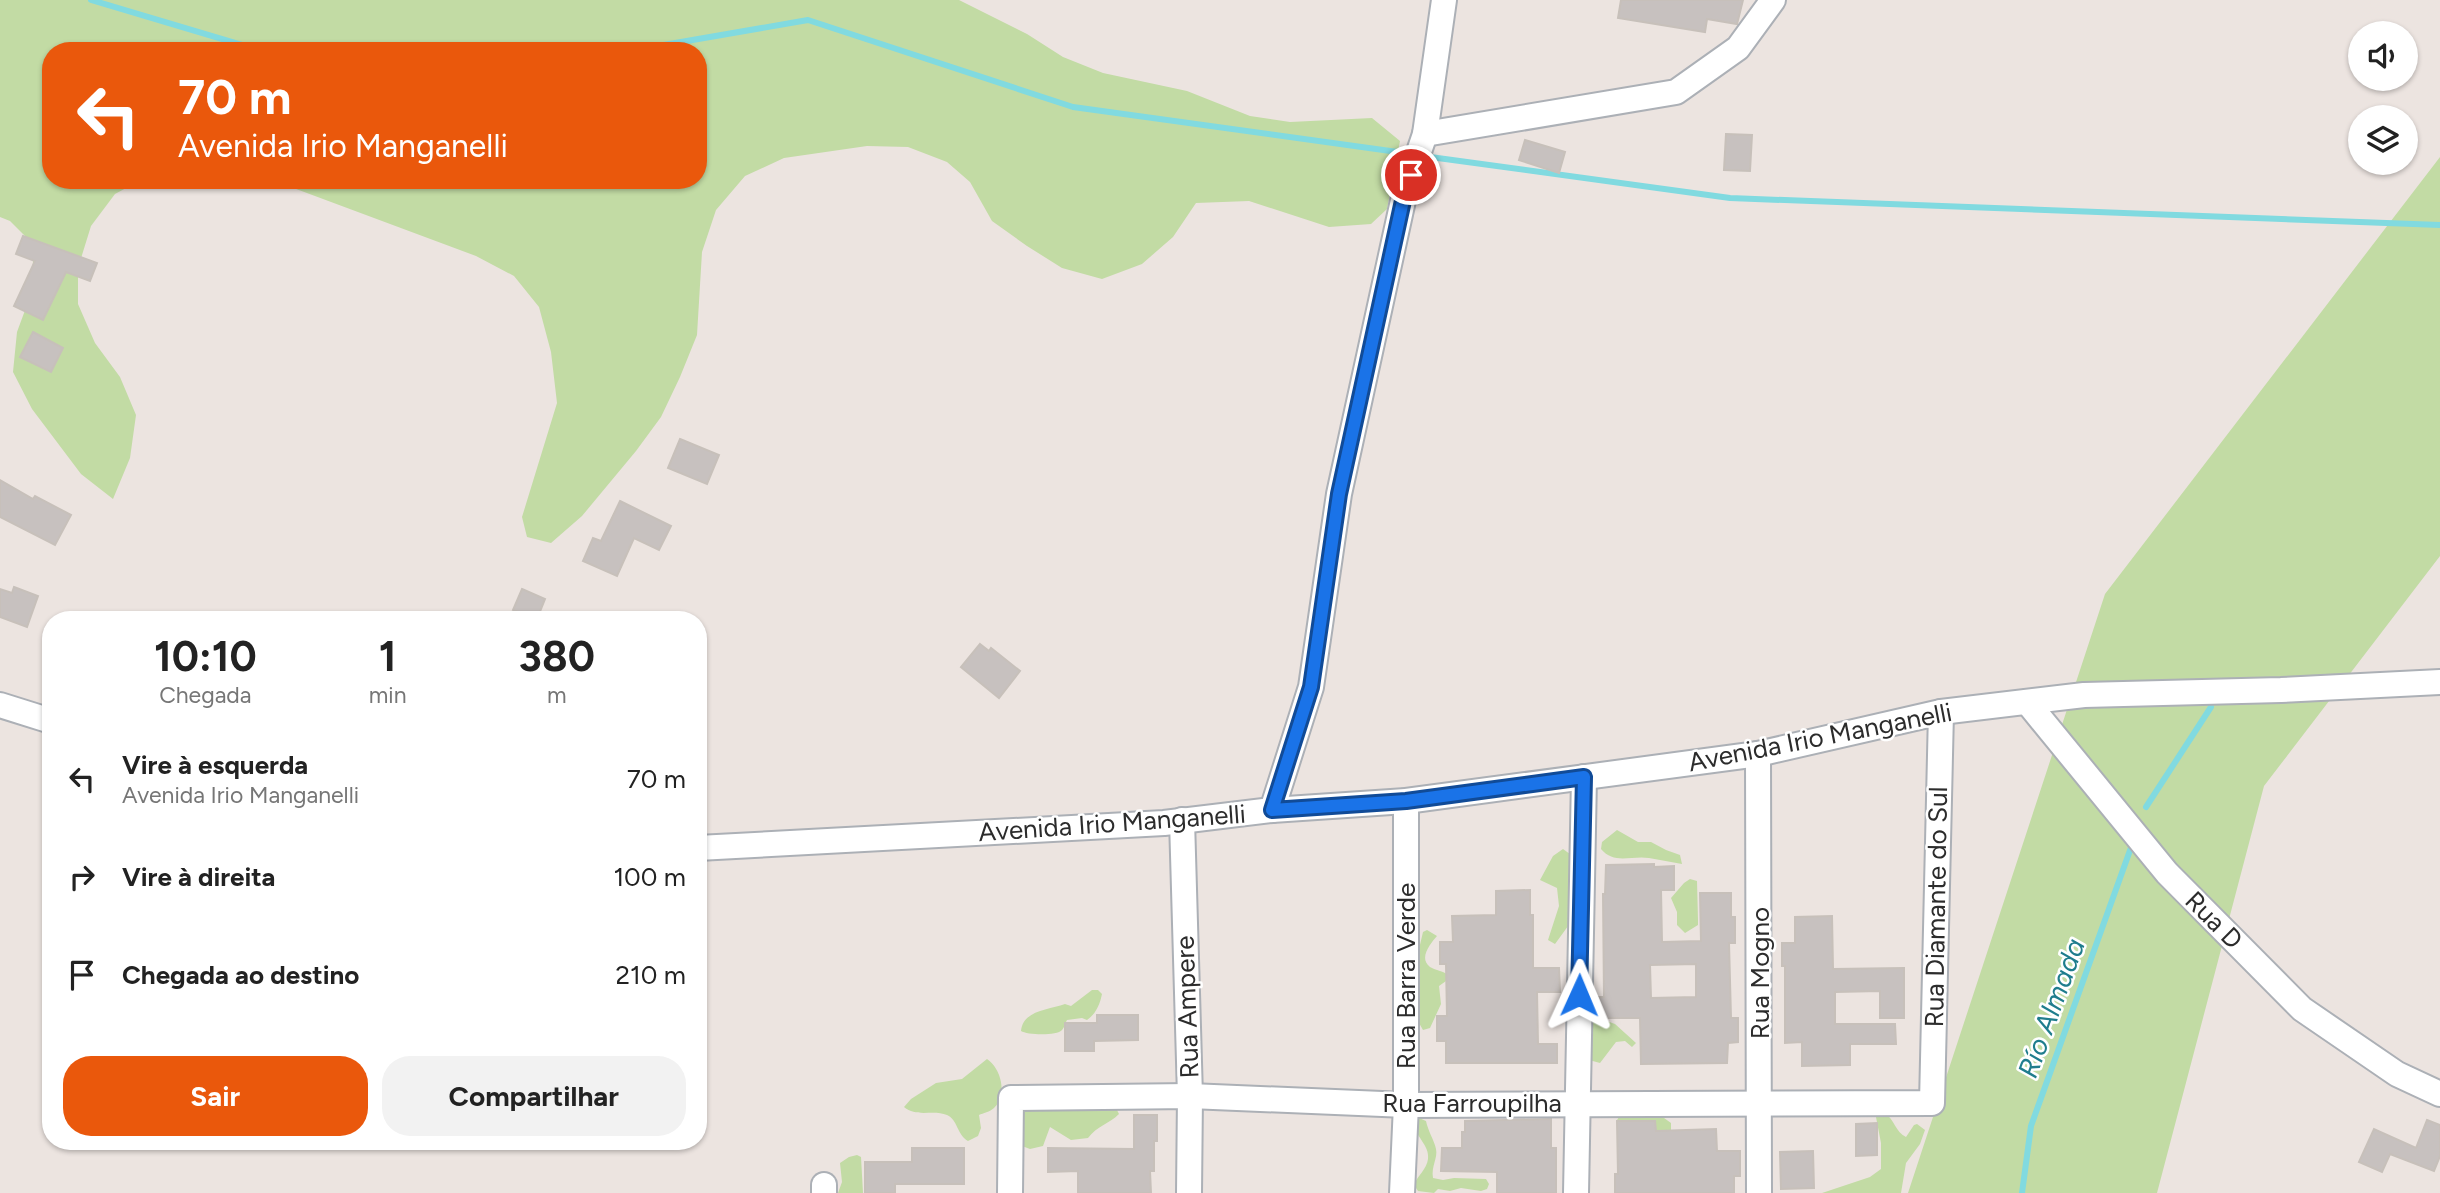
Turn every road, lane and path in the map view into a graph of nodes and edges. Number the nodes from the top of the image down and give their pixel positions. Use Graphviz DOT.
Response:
graph roads {
  1 [pos="1444,0"];
  2 [pos="1773,0"];
  3 [pos="1425,134"];
  4 [pos="2440,682"];
  5 [pos="2027,702"];
  6 [pos="0,705"];
  7 [pos="1941,712"];
  8 [pos="42,718"];
  9 [pos="1758,754"];
  10 [pos="1584,777"];
  11 [pos="1406,801"];
  12 [pos="1272,810"];
  13 [pos="1182,820"];
  14 [pos="707,847"];
  15 [pos="2440,1094"];
  16 [pos="1190,1097"];
  17 [pos="1761,1102"];
  18 [pos="1576,1103"];
  19 [pos="1932,1103"];
  20 [pos="1406,1105"];
  21 [pos="1010,1193"];
  22 [pos="1189,1193"];
  23 [pos="1402,1193"];
  24 [pos="1576,1193"];
  25 [pos="1759,1193"];
  1 -- 3 [label="street"];
  2 -- 3 [label="street"];
  3 -- 12 [label="street"];
  4 -- 5 [label="street, Avenida Irio Manganelli"];
  5 -- 7 [label="street, Avenida Irio Manganelli"];
  5 -- 15 [label="street, Rua D"];
  6 -- 8 [label="street"];
  7 -- 9 [label="street, Avenida Irio Manganelli"];
  7 -- 19 [label="street, Rua Diamante do Sul"];
  9 -- 10 [label="street, Avenida Irio Manganelli"];
  9 -- 17 [label="street, Rua Mogno"];
  10 -- 11 [label="street, Avenida Irio Manganelli"];
  10 -- 18 [label="street"];
  11 -- 12 [label="street, Avenida Irio Manganelli"];
  11 -- 20 [label="street, Rua Barra Verde"];
  12 -- 13 [label="street, Avenida Irio Manganelli"];
  13 -- 14 [label="street, Avenida Irio Manganelli"];
  13 -- 16 [label="street, Rua Ampere"];
  16 -- 20 [label="street, Rua Farroupilha"];
  16 -- 21 [label="street, Rua Farroupilha"];
  16 -- 22 [label="street, Rua Ampere"];
  17 -- 18 [label="street, Rua Farroupilha"];
  17 -- 19 [label="street, Rua Farroupilha"];
  17 -- 25 [label="street, Rua Mogno"];
  18 -- 20 [label="street, Rua Farroupilha"];
  18 -- 24 [label="street"];
  20 -- 23 [label="street, Rua Barra Verde"];
}
